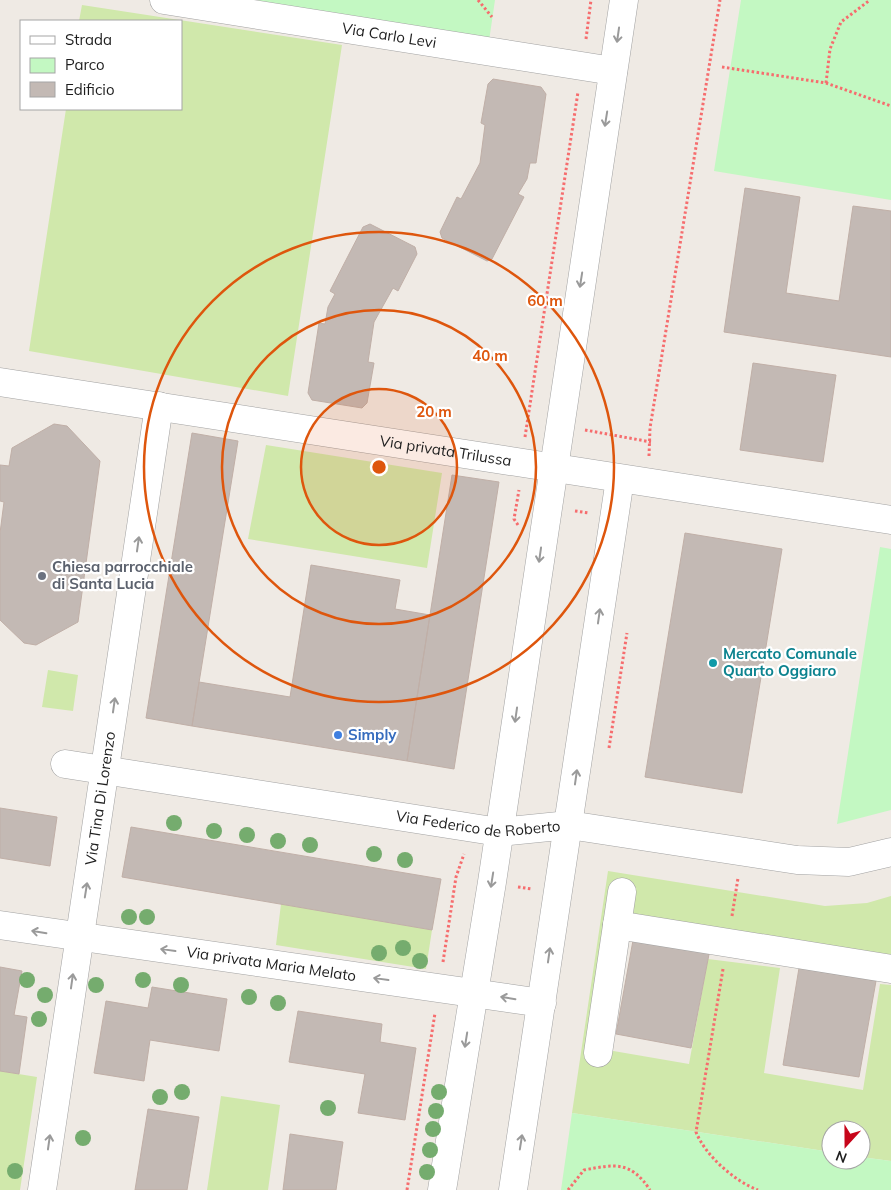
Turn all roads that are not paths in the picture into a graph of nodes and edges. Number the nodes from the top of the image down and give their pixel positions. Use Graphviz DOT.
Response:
graph roads {
  1 [pos="624,0"];
  2 [pos="178,1"];
  3 [pos="613,71"];
  4 [pos="0,382"];
  5 [pos="159,406"];
  6 [pos="552,468"];
  7 [pos="620,479"];
  8 [pos="891,520"];
  9 [pos="65,764"];
  10 [pos="105,771"];
  11 [pos="569,826"];
  12 [pos="499,832"];
  13 [pos="891,852"];
  14 [pos="622,892"];
  15 [pos="0,925"];
  16 [pos="617,925"];
  17 [pos="78,938"];
  18 [pos="891,969"];
  19 [pos="474,992"];
  20 [pos="542,1003"];
  21 [pos="598,1053"];
  22 [pos="42,1190"];
  23 [pos="442,1190"];
  24 [pos="513,1190"];
  1 -- 3 [label="street, one-way"];
  2 -- 3 [label="street, Via Carlo Levi"];
  3 -- 6 [label="street, one-way"];
  4 -- 5 [label="street, Via privata Trilussa"];
  5 -- 6 [label="street, Via privata Trilussa"];
  10 -- 5 [label="street, Via Tina Di Lorenzo, one-way"];
  6 -- 7 [label="street, Via privata Trilussa"];
  6 -- 12 [label="street, one-way"];
  7 -- 8 [label="street, Via privata Trilussa"];
  11 -- 7 [label="street, one-way"];
  9 -- 10 [label="street, Via Federico de Roberto"];
  10 -- 12 [label="street, Via Federico de Roberto"];
  17 -- 10 [label="street, Via Tina Di Lorenzo, one-way"];
  11 -- 12 [label="street, Via Federico de Roberto"];
  11 -- 13 [label="street, Via Federico de Roberto"];
  20 -- 11 [label="street, one-way"];
  12 -- 19 [label="street, one-way"];
  14 -- 16 [label="street"];
  17 -- 15 [label="street, Via privata Maria Melato, one-way"];
  16 -- 18 [label="street"];
  16 -- 21 [label="street"];
  19 -- 17 [label="street, Via privata Maria Melato, one-way"];
  22 -- 17 [label="street, Via Tina Di Lorenzo, one-way"];
  20 -- 19 [label="street, Via privata Maria Melato, one-way"];
  19 -- 23 [label="street, one-way"];
  24 -- 20 [label="street, one-way"];
}
